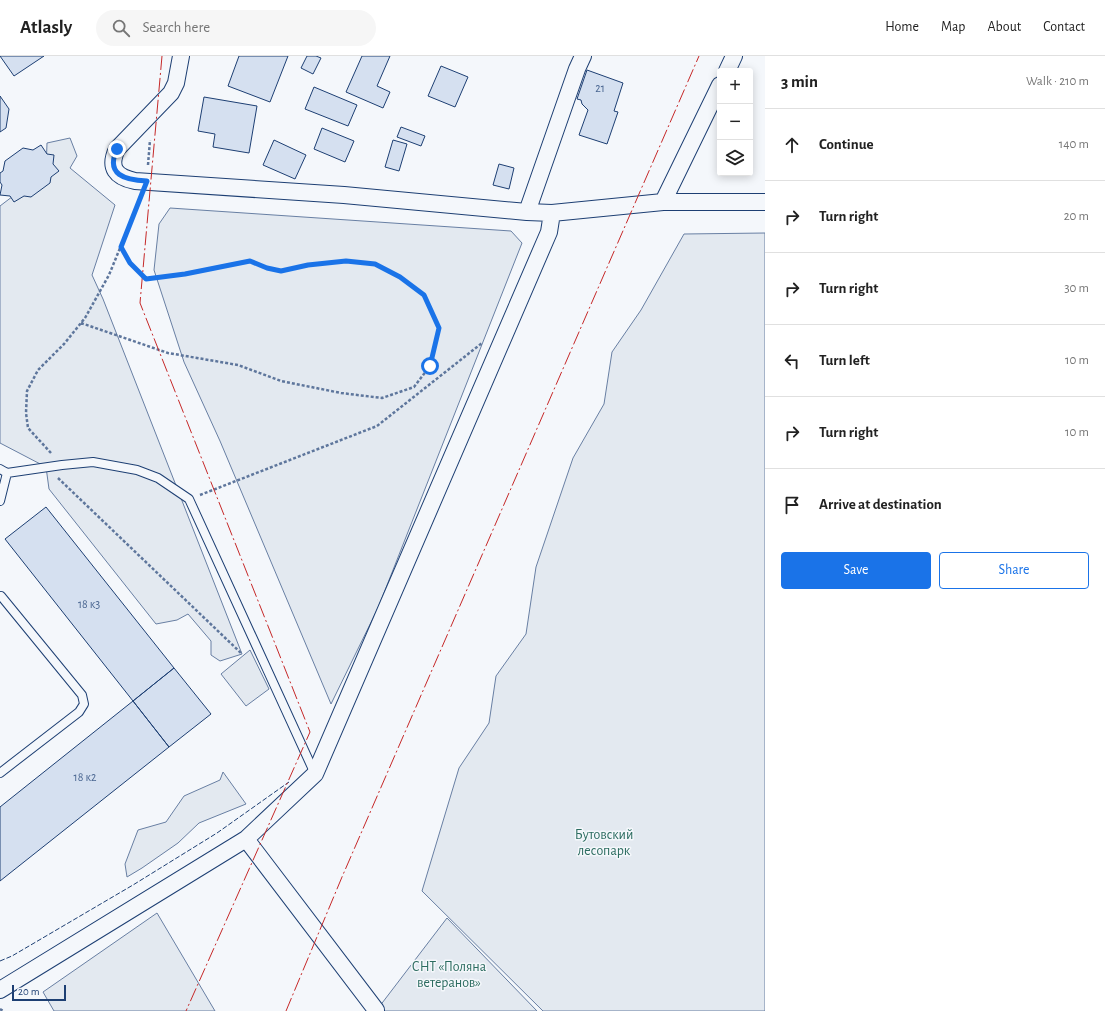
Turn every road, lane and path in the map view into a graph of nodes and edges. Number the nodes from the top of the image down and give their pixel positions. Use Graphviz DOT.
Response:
graph roads {
  1 [pos="181,56"];
  2 [pos="583,56"];
  3 [pos="734,56"];
  4 [pos="728,68"];
  5 [pos="717,91"];
  6 [pos="152,113"];
  7 [pos="147,181"];
  8 [pos="663,202"];
  9 [pos="765,202"];
  10 [pos="527,212"];
  11 [pos="552,213"];
  12 [pos="121,247"];
  13 [pos="81,323"];
  14 [pos="487,340"];
  15 [pos="62,465"];
  16 [pos="46,467"];
  17 [pos="4,471"];
  18 [pos="189,499"];
  19 [pos="0,502"];
  20 [pos="0,596"];
  21 [pos="242,654"];
  22 [pos="0,773"];
  23 [pos="315,774"];
  24 [pos="246,839"];
  25 [pos="0,990"];
  26 [pos="0,1009"];
  27 [pos="3,1011"];
  28 [pos="376,1011"];
  1 -- 6 [label="street"];
  2 -- 10 [label="street"];
  3 -- 4 [label="street"];
  5 -- 8 [label="street"];
  6 -- 7 [label="path"];
  6 -- 7 [label="street"];
  7 -- 10 [label="street"];
  7 -- 12 [label="path"];
  8 -- 9 [label="street"];
  8 -- 11 [label="street"];
  10 -- 11 [label="street"];
  11 -- 23 [label="street"];
  12 -- 13 [label="path"];
  12 -- 13 [label="path"];
  13 -- 15 [label="path"];
  14 -- 18 [label="path"];
  15 -- 16 [label="lane"];
  15 -- 18 [label="lane"];
  16 -- 17 [label="lane"];
  16 -- 21 [label="path"];
  17 -- 19 [label="lane"];
  18 -- 23 [label="lane"];
  20 -- 22 [label="lane"];
  23 -- 24 [label="street"];
  24 -- 25 [label="street"];
  24 -- 28 [label="street"];
  26 -- 27 [label="path"];
}
